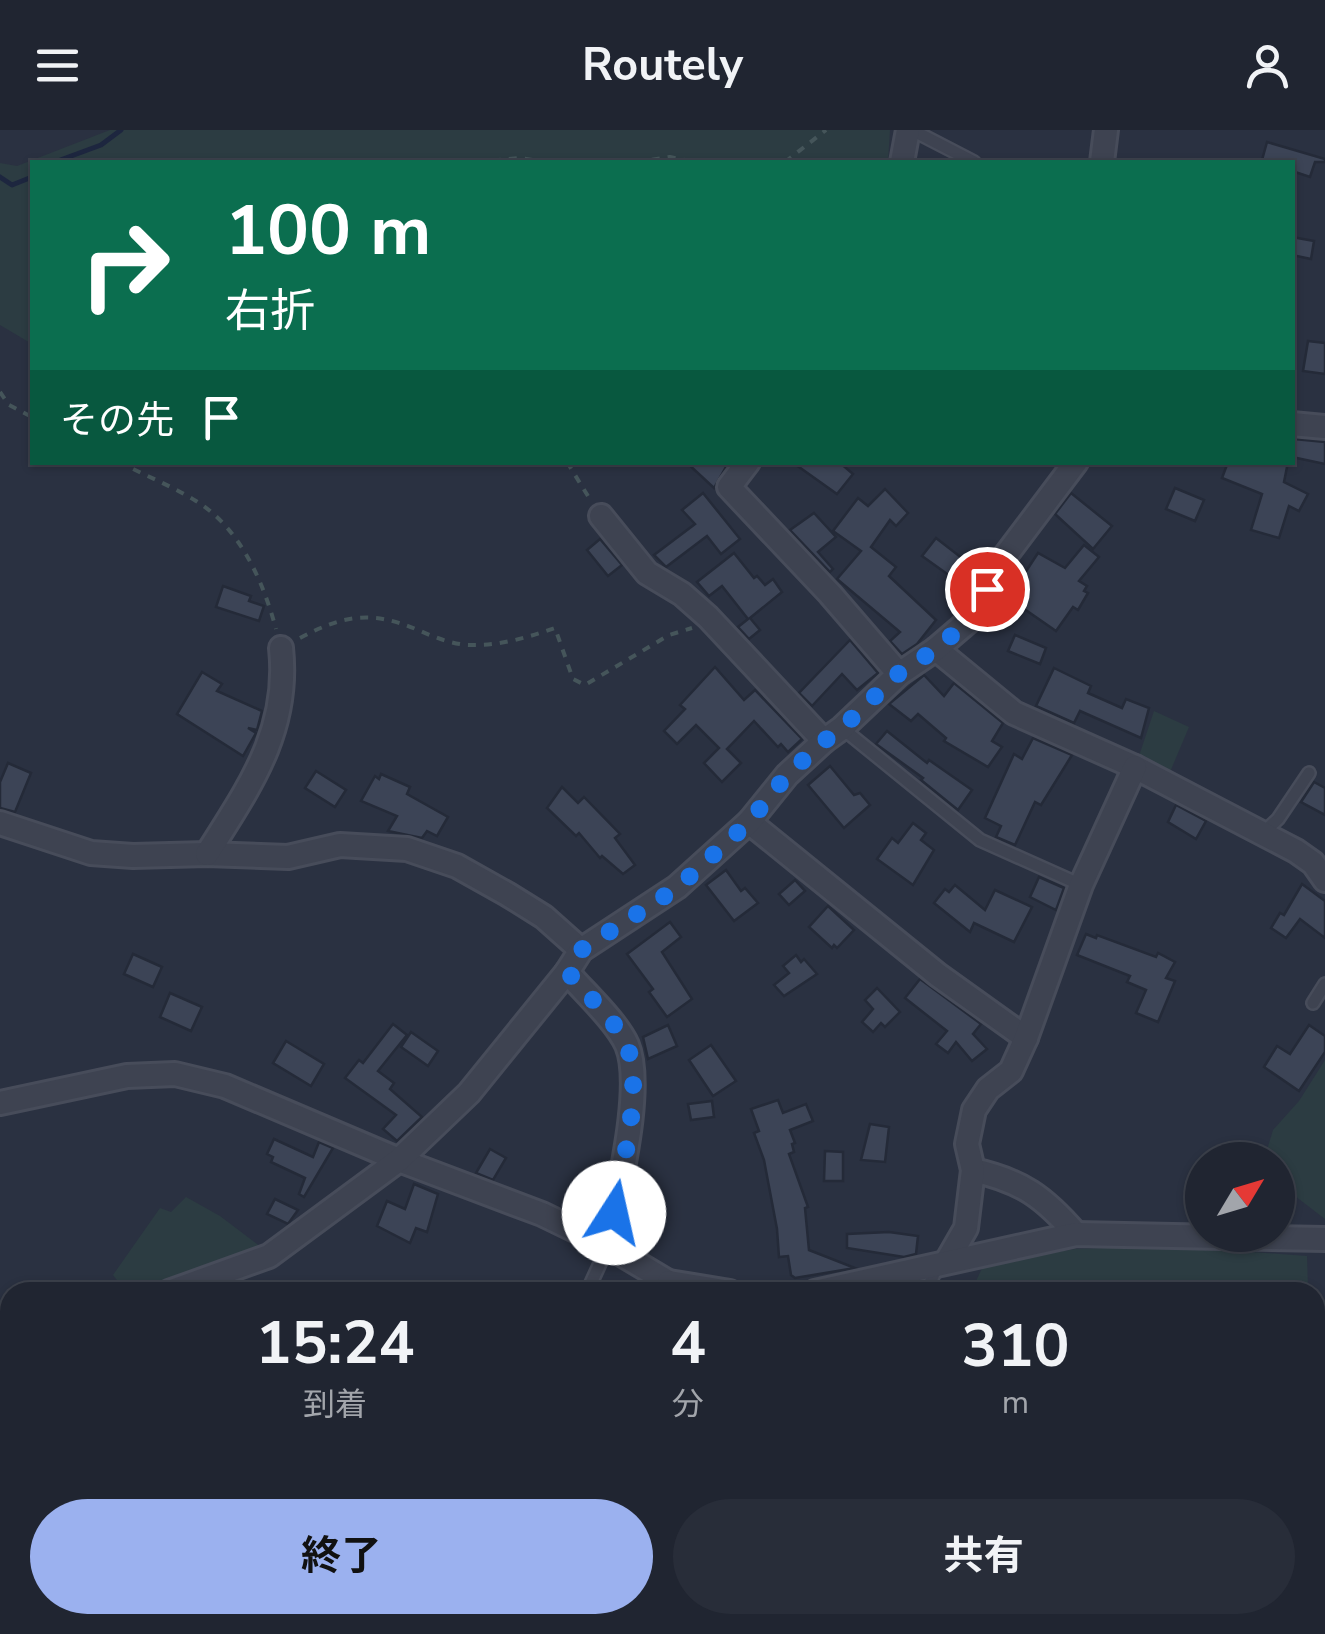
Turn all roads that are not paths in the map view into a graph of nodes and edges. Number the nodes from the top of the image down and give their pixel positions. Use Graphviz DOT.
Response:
graph roads {
  1 [pos="910,130"];
  2 [pos="1106,130"];
  3 [pos="902,160"];
  4 [pos="970,160"];
  5 [pos="1102,160"];
  6 [pos="1295,424"];
  7 [pos="1325,427"];
  8 [pos="746,465"];
  9 [pos="1074,465"];
  10 [pos="601,516"];
  11 [pos="282,648"];
  12 [pos="936,649"];
  13 [pos="898,674"];
  14 [pos="833,735"];
  15 [pos="1135,766"];
  16 [pos="1308,773"];
  17 [pos="749,822"];
  18 [pos="0,823"];
  19 [pos="1262,833"];
  20 [pos="208,854"];
  21 [pos="1325,880"];
  22 [pos="1081,885"];
  23 [pos="581,950"];
  24 [pos="568,972"];
  25 [pos="1325,984"];
  26 [pos="1313,1003"];
  27 [pos="1026,1038"];
  28 [pos="0,1103"];
  29 [pos="399,1160"];
  30 [pos="973,1170"];
  31 [pos="1076,1234"];
  32 [pos="1325,1240"];
  33 [pos="608,1246"];
  34 [pos="943,1262"];
  35 [pos="197,1282"];
  36 [pos="592,1282"];
  37 [pos="667,1282"];
  38 [pos="858,1282"];
  39 [pos="932,1282"];
  1 -- 3 [label="street"];
  1 -- 4 [label="lane"];
  2 -- 5 [label="street"];
  6 -- 7 [label="street"];
  8 -- 13 [label="street"];
  9 -- 12 [label="street"];
  10 -- 14 [label="street"];
  11 -- 20 [label="street"];
  12 -- 13 [label="street"];
  12 -- 15 [label="street"];
  13 -- 14 [label="street"];
  14 -- 17 [label="street"];
  14 -- 22 [label="lane"];
  15 -- 19 [label="street"];
  15 -- 22 [label="street"];
  16 -- 19 [label="lane"];
  17 -- 23 [label="street"];
  17 -- 27 [label="street"];
  18 -- 20 [label="street"];
  19 -- 21 [label="street"];
  20 -- 23 [label="street"];
  22 -- 27 [label="street"];
  23 -- 24 [label="street"];
  24 -- 29 [label="street"];
  24 -- 33 [label="street"];
  25 -- 26 [label="lane"];
  27 -- 30 [label="street"];
  28 -- 29 [label="street"];
  29 -- 33 [label="street"];
  29 -- 35 [label="street"];
  30 -- 31 [label="street"];
  30 -- 34 [label="street"];
  31 -- 32 [label="street"];
  31 -- 34 [label="street"];
  33 -- 36 [label="lane"];
  33 -- 37 [label="street"];
  34 -- 38 [label="street"];
  34 -- 39 [label="lane"];
}
